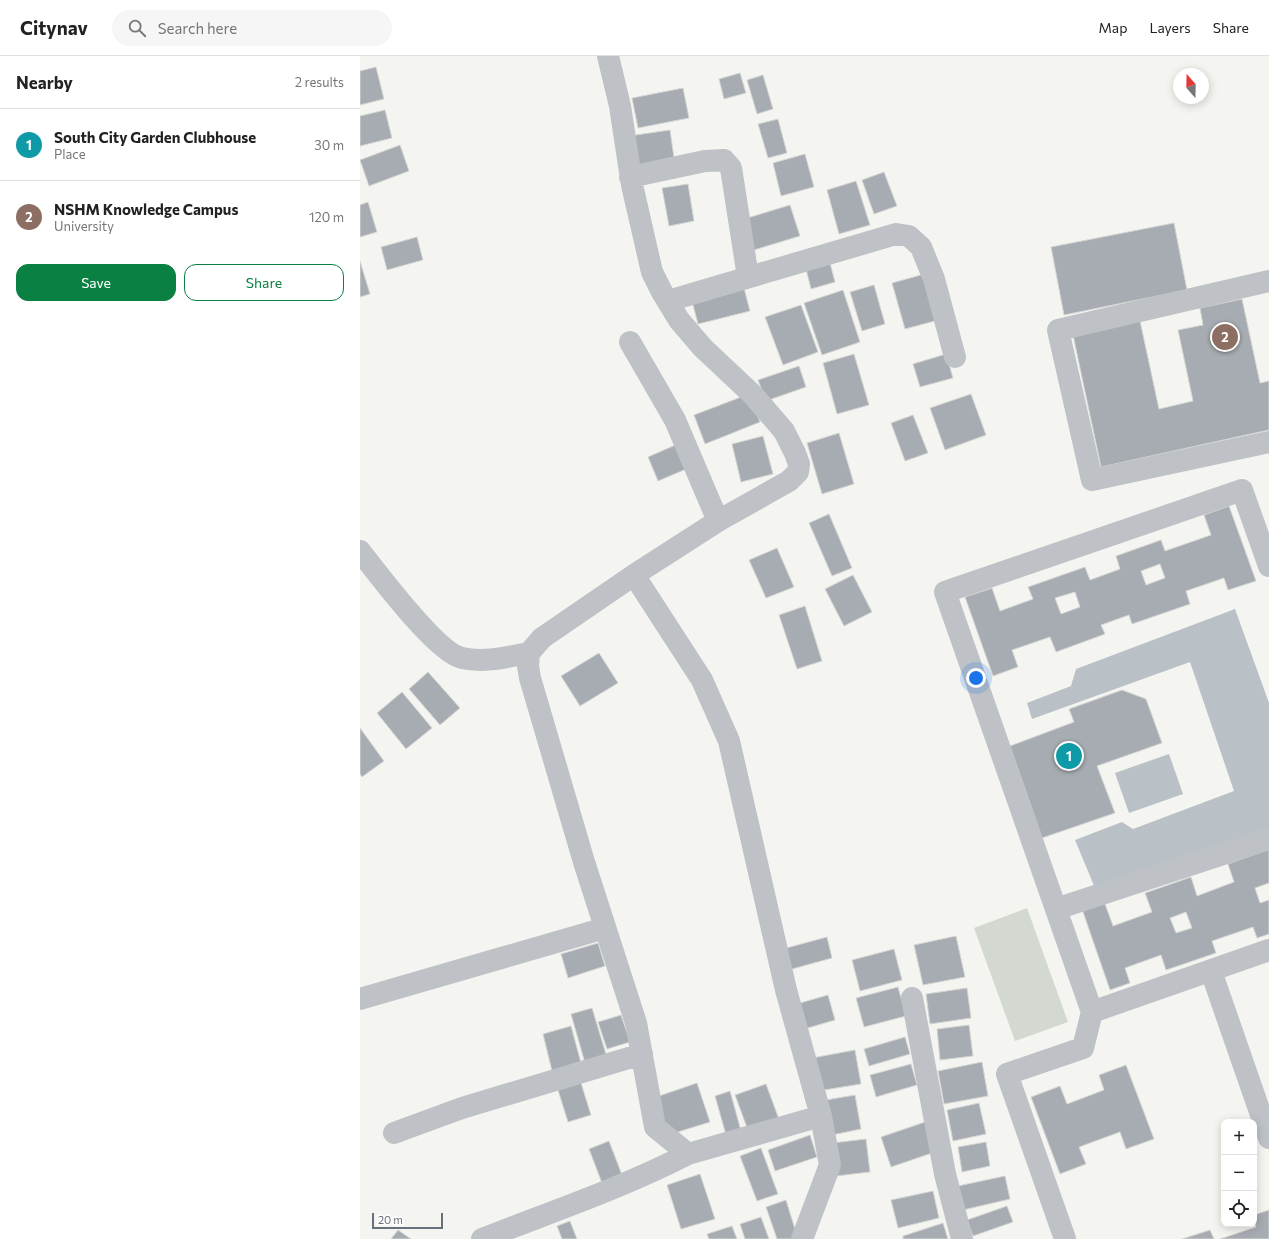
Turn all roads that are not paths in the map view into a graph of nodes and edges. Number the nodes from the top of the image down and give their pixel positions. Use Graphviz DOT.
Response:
graph roads {
  1 [pos="608,56"];
  2 [pos="630,177"];
  3 [pos="748,277"];
  4 [pos="1269,281"];
  5 [pos="668,301"];
  6 [pos="630,342"];
  7 [pos="955,357"];
  8 [pos="1269,442"];
  9 [pos="718,522"];
  10 [pos="360,552"];
  11 [pos="1269,566"];
  12 [pos="634,575"];
  13 [pos="529,653"];
  14 [pos="1269,839"];
  15 [pos="1056,909"];
  16 [pos="606,928"];
  17 [pos="1269,950"];
  18 [pos="1211,971"];
  19 [pos="912,998"];
  20 [pos="360,999"];
  21 [pos="1092,1012"];
  22 [pos="642,1054"];
  23 [pos="821,1116"];
  24 [pos="394,1133"];
  25 [pos="1269,1138"];
  26 [pos="688,1154"];
  27 [pos="482,1239"];
  28 [pos="802,1239"];
  29 [pos="962,1239"];
  30 [pos="1065,1239"];
  1 -- 2 [label="street"];
  2 -- 3 [label="street"];
  2 -- 5 [label="street"];
  3 -- 5 [label="street"];
  3 -- 7 [label="street"];
  4 -- 8 [label="street"];
  5 -- 9 [label="street"];
  6 -- 9 [label="street"];
  9 -- 12 [label="street"];
  10 -- 13 [label="street"];
  11 -- 15 [label="street"];
  12 -- 13 [label="street"];
  12 -- 23 [label="street"];
  13 -- 16 [label="street"];
  14 -- 15 [label="street"];
  15 -- 21 [label="street"];
  16 -- 20 [label="street"];
  16 -- 22 [label="street"];
  17 -- 18 [label="street"];
  18 -- 21 [label="street"];
  18 -- 25 [label="street"];
  19 -- 29 [label="street"];
  21 -- 30 [label="street"];
  22 -- 24 [label="street"];
  22 -- 26 [label="street"];
  23 -- 26 [label="street"];
  23 -- 28 [label="street"];
  26 -- 27 [label="street"];
}
